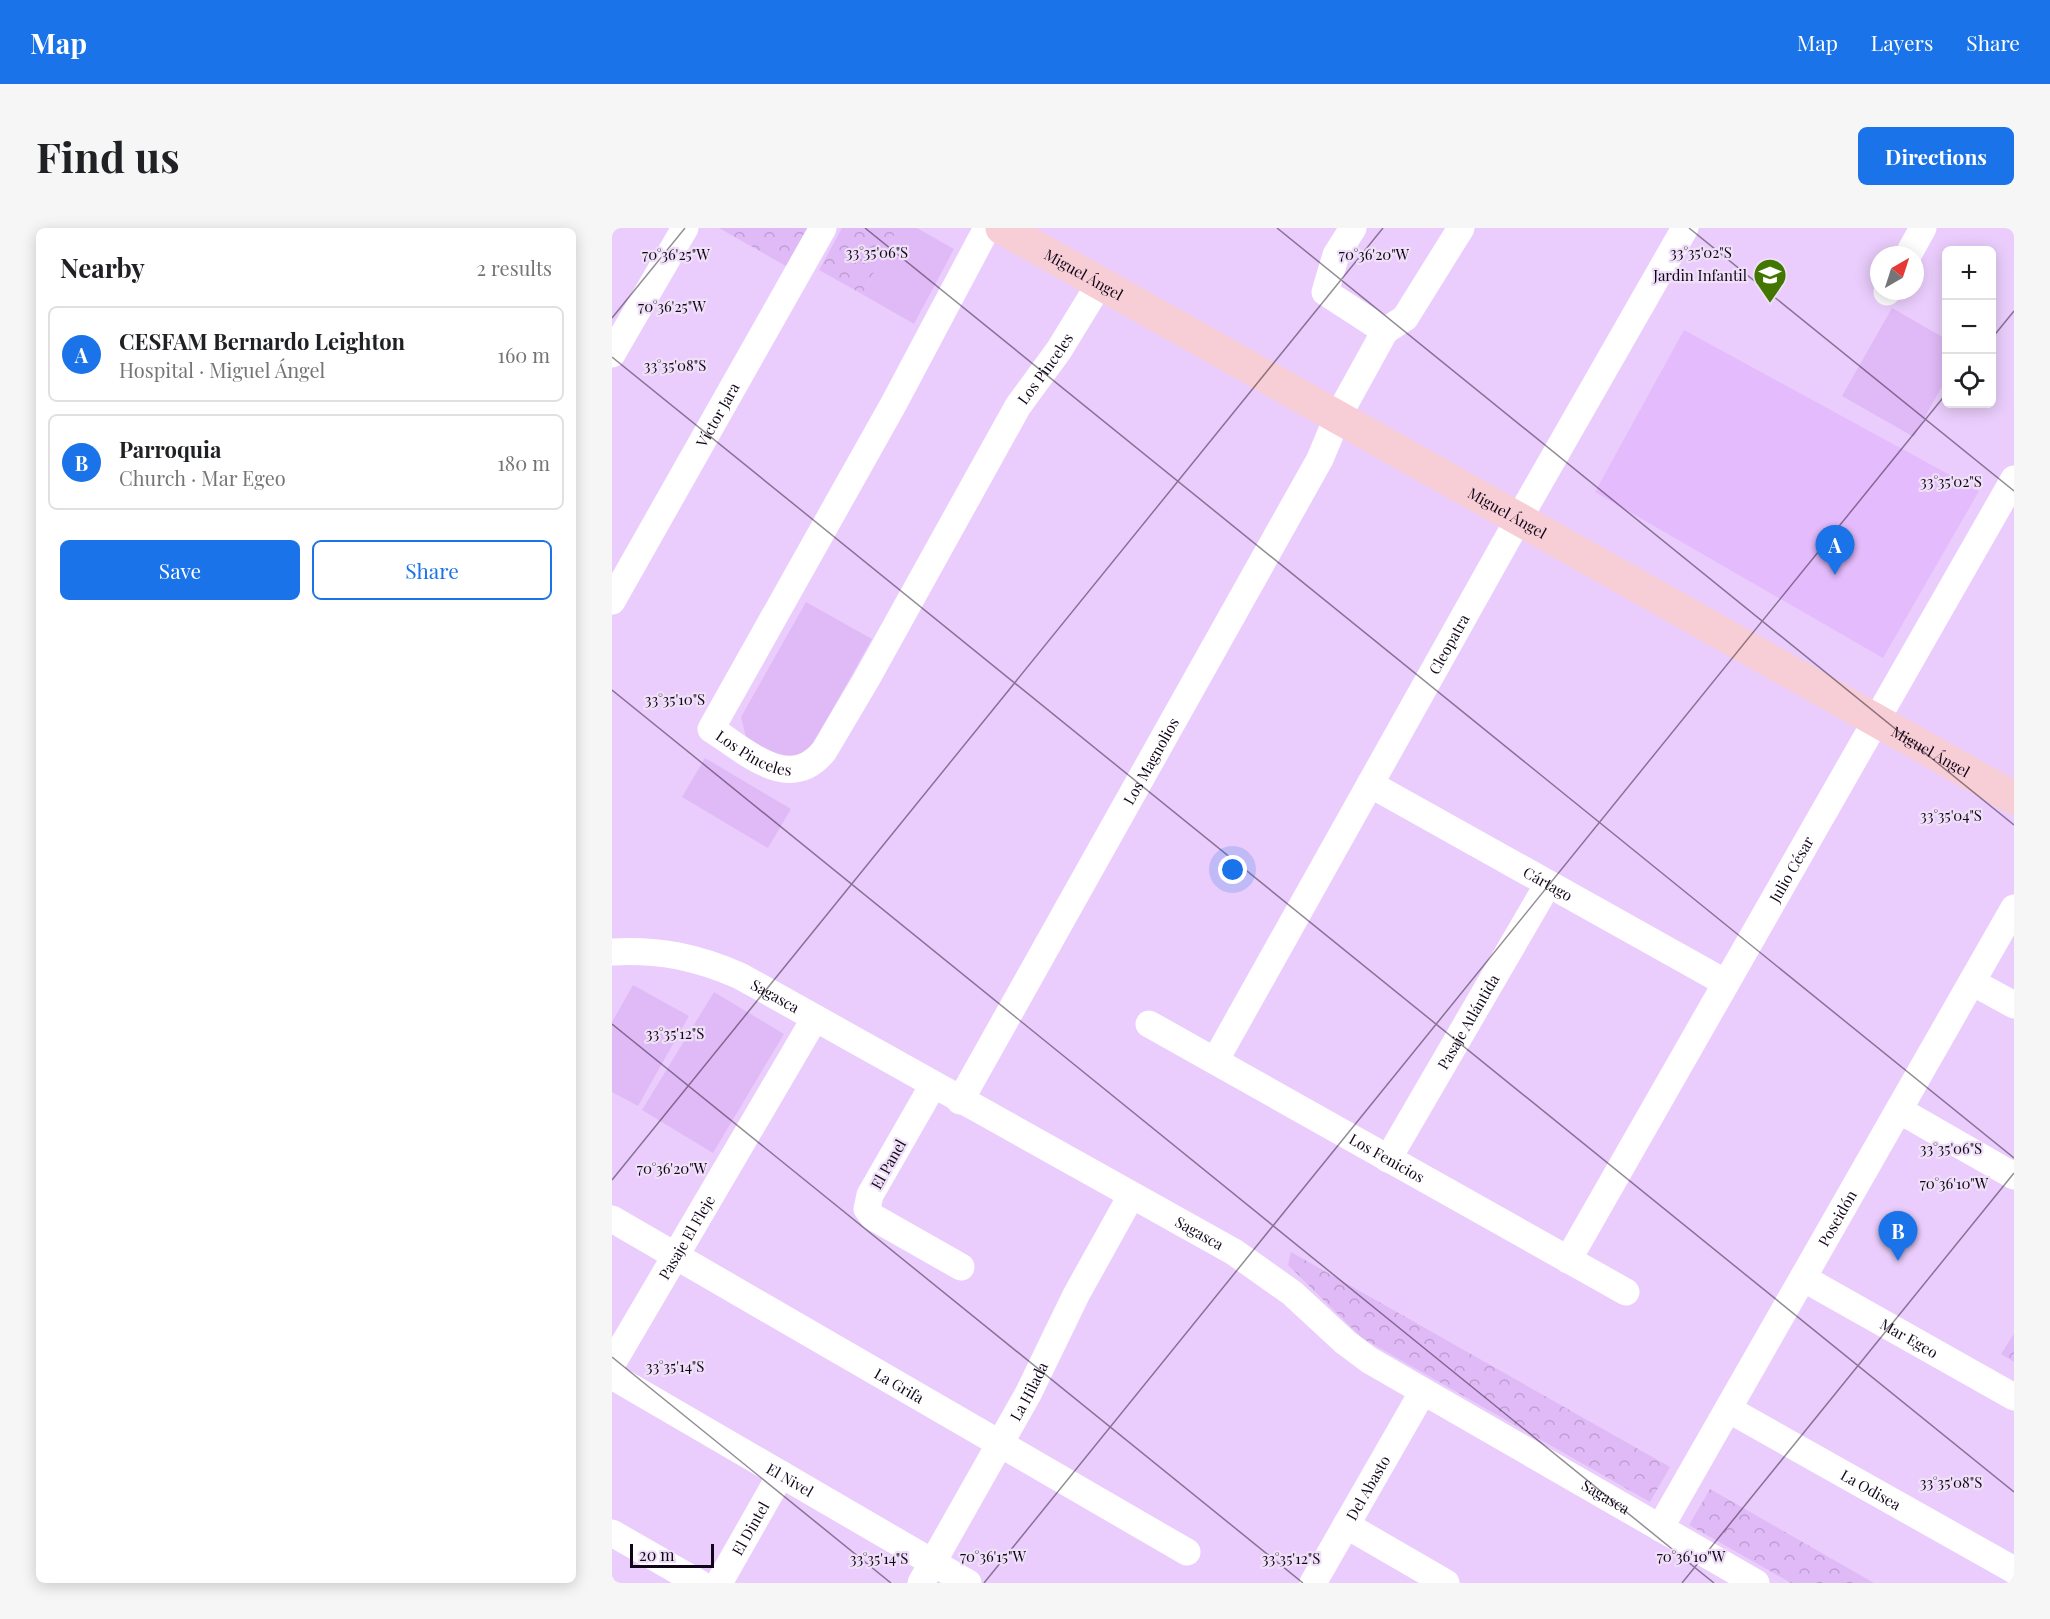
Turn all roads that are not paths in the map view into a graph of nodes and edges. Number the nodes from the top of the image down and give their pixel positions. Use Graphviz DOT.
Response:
graph roads {
  1 [pos="685,228"];
  2 [pos="823,228"];
  3 [pos="987,228"];
  4 [pos="1002,228"];
  5 [pos="1353,228"];
  6 [pos="1461,228"];
  7 [pos="1685,228"];
  8 [pos="1923,228"];
  9 [pos="1913,246"];
  10 [pos="1100,284"];
  11 [pos="1385,331"];
  12 [pos="612,354"];
  13 [pos="1337,418"];
  14 [pos="2014,479"];
  15 [pos="1518,520"];
  16 [pos="612,601"];
  17 [pos="1876,719"];
  18 [pos="1370,784"];
  19 [pos="2014,798"];
  20 [pos="1548,884"];
  21 [pos="2014,908"];
  22 [pos="612,952"];
  23 [pos="1972,982"];
  24 [pos="1726,983"];
  25 [pos="2014,1005"];
  26 [pos="815,1018"];
  27 [pos="1149,1024"];
  28 [pos="1215,1061"];
  29 [pos="933,1086"];
  30 [pos="960,1101"];
  31 [pos="1899,1110"];
  32 [pos="1388,1159"];
  33 [pos="2014,1176"];
  34 [pos="1131,1196"];
  35 [pos="612,1219"];
  36 [pos="675,1256"];
  37 [pos="1568,1260"];
  38 [pos="961,1267"];
  39 [pos="1803,1278"];
  40 [pos="1626,1292"];
  41 [pos="612,1364"];
  42 [pos="612,1376"];
  43 [pos="1422,1392"];
  44 [pos="2014,1396"];
  45 [pos="1728,1409"];
  46 [pos="1000,1444"];
  47 [pos="781,1474"];
  48 [pos="1346,1525"];
  49 [pos="1660,1528"];
  50 [pos="612,1533"];
  51 [pos="1187,1552"];
  52 [pos="2014,1570"];
  53 [pos="927,1573"];
  54 [pos="699,1583"];
  55 [pos="719,1583"];
  56 [pos="968,1583"];
  57 [pos="1312,1583"];
  58 [pos="1446,1583"];
  59 [pos="1756,1583"];
  1 -- 12 [label="street"];
  2 -- 16 [label="street, Víctor Jara"];
  3 -- 10 [label="street, Los Pinceles"];
  4 -- 10 [label="street, Miguel Ángel"];
  5 -- 11 [label="street"];
  6 -- 11 [label="street"];
  7 -- 15 [label="street, Cleopatra"];
  8 -- 9 [label="street"];
  10 -- 13 [label="street, Miguel Ángel"];
  11 -- 13 [label="street, Los Magnolios"];
  13 -- 15 [label="street, Miguel Ángel"];
  13 -- 30 [label="street, Los Magnolios"];
  14 -- 17 [label="street, Julio César"];
  15 -- 17 [label="street, Miguel Ángel"];
  15 -- 18 [label="street, Cleopatra"];
  17 -- 19 [label="street, Miguel Ángel"];
  17 -- 24 [label="street, Julio César"];
  18 -- 20 [label="street, Cártago"];
  18 -- 28 [label="street, Cleopatra"];
  20 -- 24 [label="street, Cártago"];
  20 -- 32 [label="street, Pasaje Atlántida"];
  21 -- 23 [label="street, Poseidón"];
  22 -- 26 [label="street, Sagasca"];
  23 -- 25 [label="street"];
  23 -- 31 [label="street, Poseidón"];
  24 -- 37 [label="street, Julio César"];
  26 -- 29 [label="street, Sagasca"];
  26 -- 36 [label="street, Pasaje El Fleje"];
  27 -- 28 [label="street, Los Fenicios"];
  28 -- 32 [label="street, Los Fenicios"];
  29 -- 30 [label="street, Sagasca"];
  29 -- 38 [label="street, El Panel"];
  30 -- 34 [label="street, Sagasca"];
  31 -- 33 [label="street"];
  31 -- 39 [label="street, Poseidón"];
  32 -- 37 [label="street, Los Fenicios"];
  34 -- 43 [label="street, Sagasca"];
  34 -- 46 [label="street, La Hilada"];
  35 -- 36 [label="street, La Grifa"];
  36 -- 41 [label="street, Pasaje El Fleje"];
  36 -- 46 [label="street, La Grifa"];
  37 -- 40 [label="street, Los Fenicios"];
  39 -- 44 [label="street, Mar Egeo"];
  39 -- 45 [label="street, Poseidón"];
  42 -- 47 [label="street, El Nivel"];
  43 -- 48 [label="street, Del Abasto"];
  43 -- 49 [label="street, Sagasca"];
  45 -- 49 [label="street, Poseidón"];
  45 -- 52 [label="street, La Odisea"];
  46 -- 51 [label="street, La Grifa"];
  46 -- 53 [label="street, La Hilada"];
  47 -- 53 [label="street, El Nivel"];
  47 -- 55 [label="street, El Dintel"];
  48 -- 57 [label="street, Del Abasto"];
  48 -- 58 [label="street"];
  49 -- 59 [label="street, Sagasca"];
  50 -- 54 [label="street"];
  53 -- 56 [label="street, El Nivel"];
}
